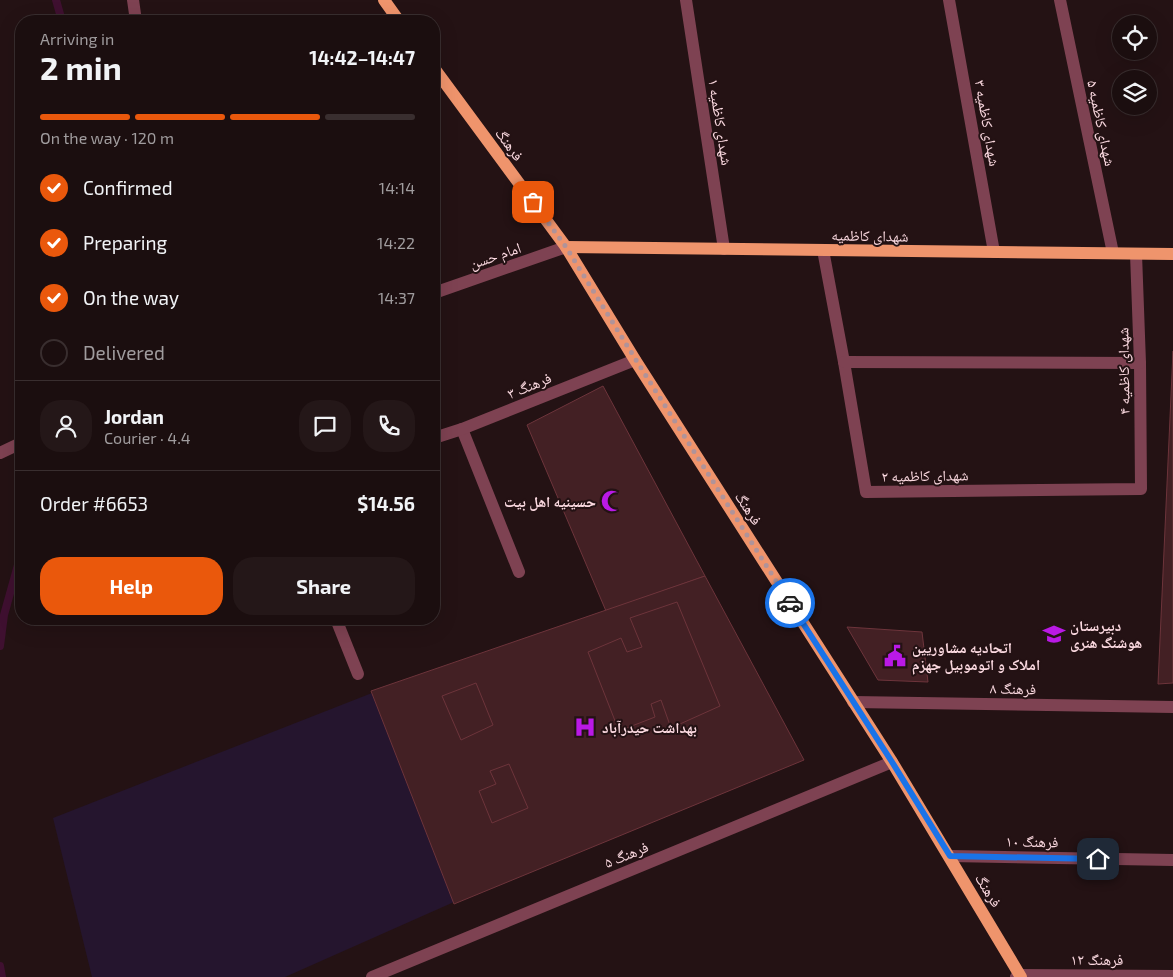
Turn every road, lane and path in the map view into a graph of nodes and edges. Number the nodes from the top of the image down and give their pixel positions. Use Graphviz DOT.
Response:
graph roads {
  1 [pos="133,0"];
  2 [pos="384,0"];
  3 [pos="686,0"];
  4 [pos="949,0"];
  5 [pos="1060,0"];
  6 [pos="135,15"];
  7 [pos="395,15"];
  8 [pos="440,76"];
  9 [pos="566,247"];
  10 [pos="724,249"];
  11 [pos="823,250"];
  12 [pos="994,252"];
  13 [pos="1113,254"];
  14 [pos="1136,254"];
  15 [pos="1173,254"];
  16 [pos="440,291"];
  17 [pos="636,360"];
  18 [pos="844,362"];
  19 [pos="1140,363"];
  20 [pos="462,429"];
  21 [pos="440,436"];
  22 [pos="15,446"];
  23 [pos="0,453"];
  24 [pos="1141,488"];
  25 [pos="519,572"];
  26 [pos="338,625"];
  27 [pos="358,674"];
  28 [pos="853,702"];
  29 [pos="1173,707"];
  30 [pos="892,762"];
  31 [pos="950,856"];
  32 [pos="1173,860"];
  33 [pos="1019,976"];
  34 [pos="1173,976"];
  35 [pos="372,977"];
  1 -- 6 [label="street"];
  2 -- 7 [label="main road"];
  3 -- 10 [label="street, شهدای کاظمیه ۱"];
  4 -- 12 [label="street, شهدای کاظمیه ۳"];
  5 -- 13 [label="street, شهدای کاظمیه ۵"];
  8 -- 9 [label="main road, فرهنگ"];
  9 -- 10 [label="main road, شهدای کاظمیه"];
  9 -- 16 [label="street, امام حسن"];
  9 -- 17 [label="main road, فرهنگ"];
  10 -- 11 [label="main road, شهدای کاظمیه"];
  11 -- 12 [label="main road, شهدای کاظمیه"];
  11 -- 18 [label="street, شهدای کاظمیه ۲"];
  12 -- 13 [label="main road, شهدای کاظمیه"];
  13 -- 14 [label="main road, شهدای کاظمیه"];
  14 -- 15 [label="main road, شهدای کاظمیه"];
  14 -- 19 [label="street, شهدای کاظمیه ۴"];
  17 -- 20 [label="street, فرهنگ ۳"];
  17 -- 28 [label="main road, فرهنگ"];
  18 -- 19 [label="street"];
  18 -- 24 [label="street, شهدای کاظمیه ۲"];
  19 -- 24 [label="street, شهدای کاظمیه ۴"];
  20 -- 21 [label="street, فرهنگ ۳"];
  20 -- 25 [label="street"];
  22 -- 23 [label="street"];
  26 -- 27 [label="street"];
  28 -- 29 [label="street, فرهنگ ۸"];
  28 -- 30 [label="main road, فرهنگ"];
  30 -- 31 [label="main road, فرهنگ"];
  30 -- 35 [label="street, فرهنگ ۵"];
  31 -- 32 [label="street, فرهنگ ۱۰"];
  31 -- 33 [label="main road, فرهنگ"];
  33 -- 34 [label="street, فرهنگ ۱۲"];
}
